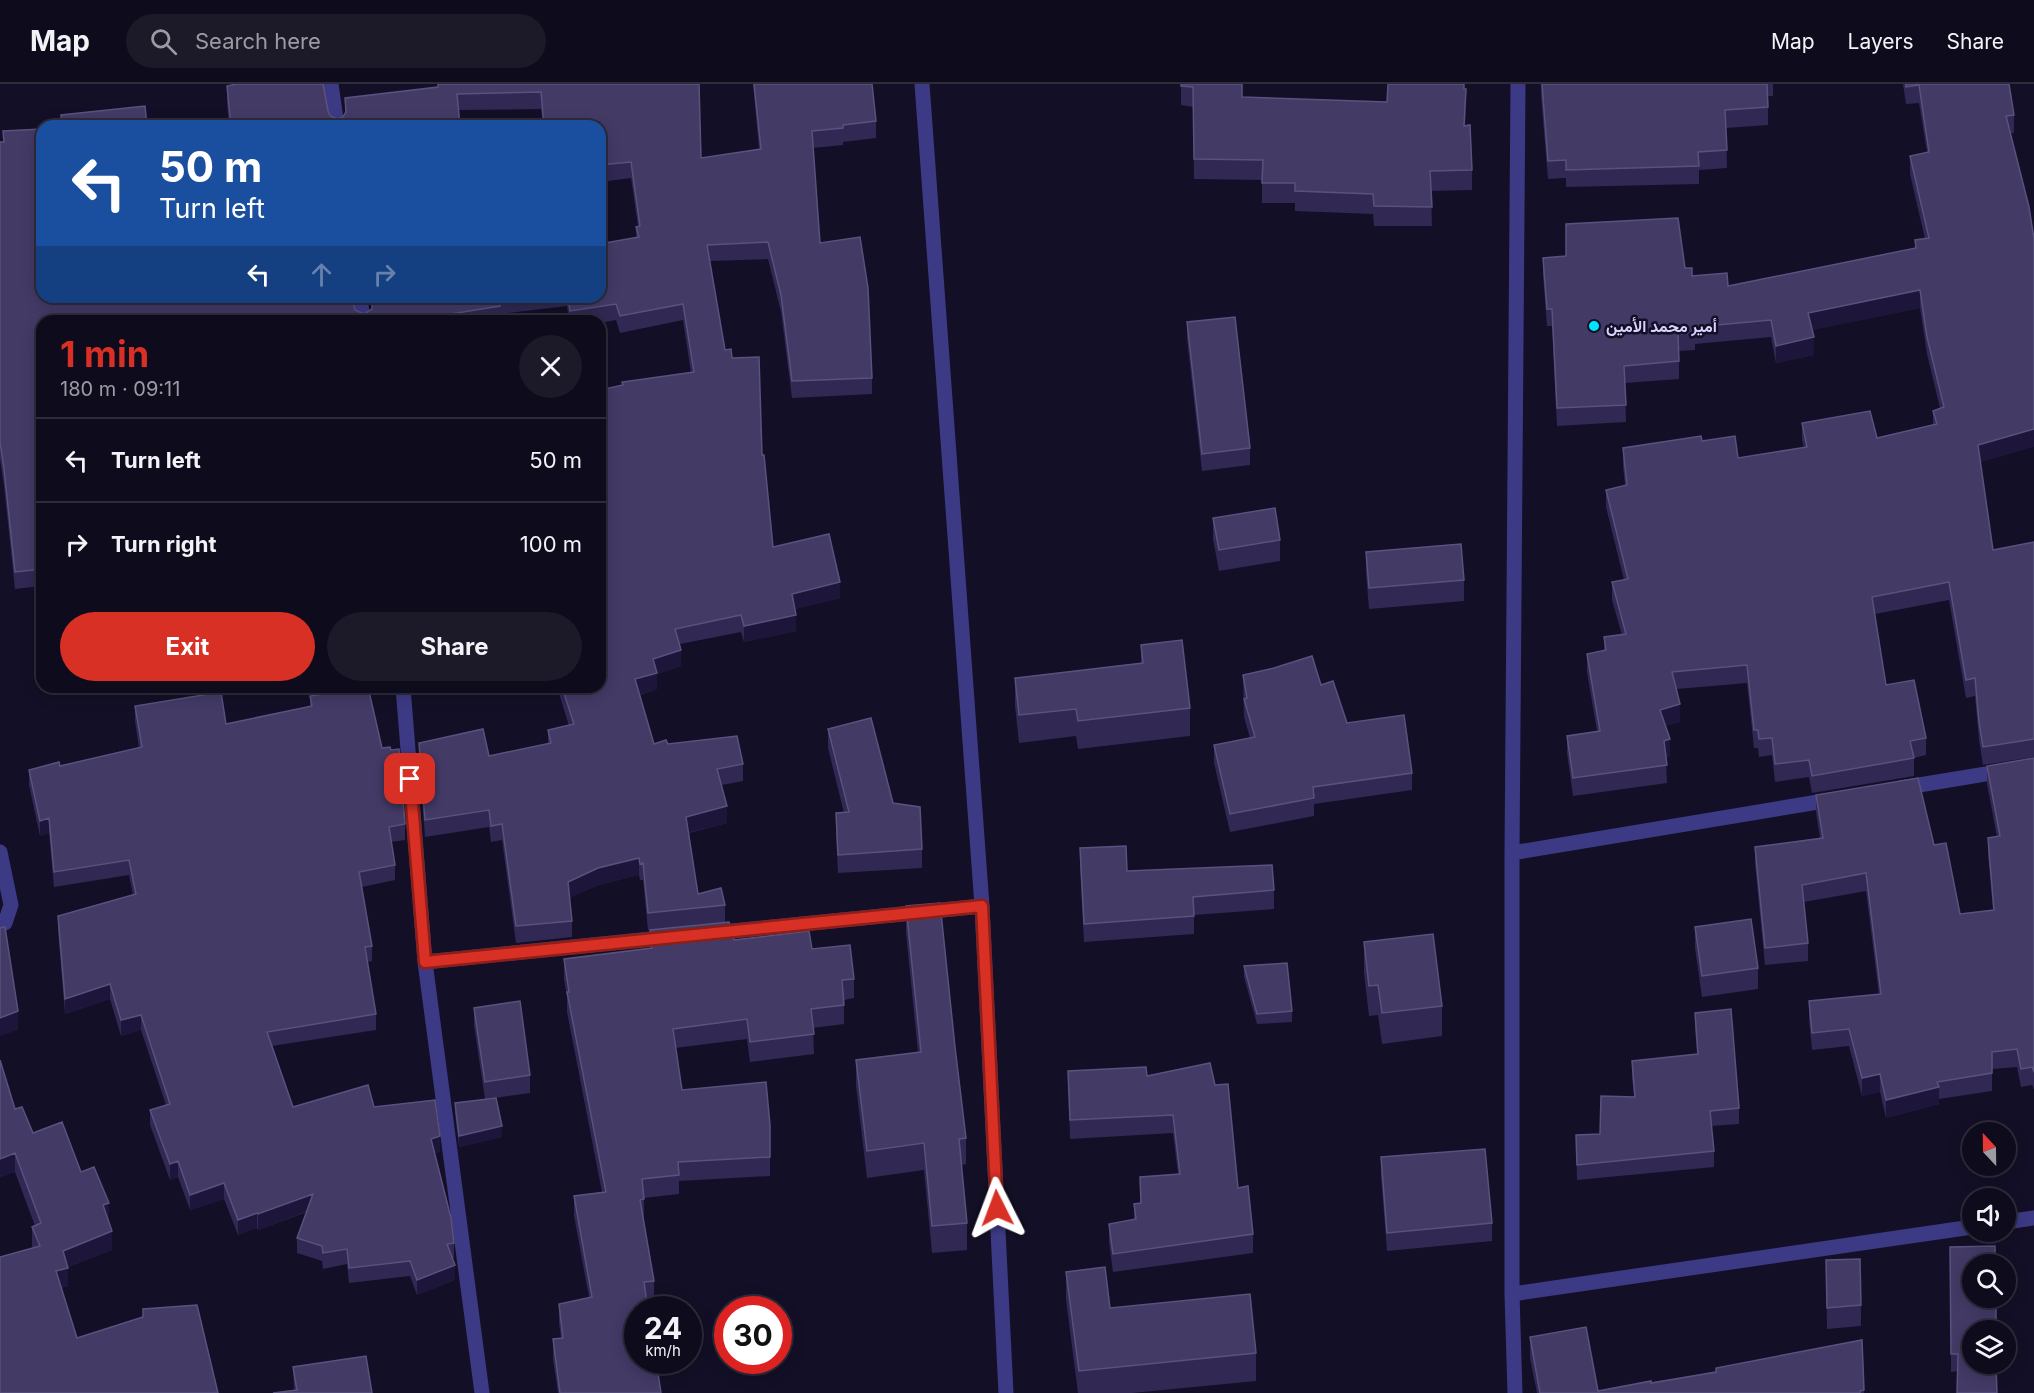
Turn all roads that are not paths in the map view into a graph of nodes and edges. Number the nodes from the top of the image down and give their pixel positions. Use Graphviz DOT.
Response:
graph roads {
  1 [pos="331,84"];
  2 [pos="922,84"];
  3 [pos="1518,84"];
  4 [pos="336,120"];
  5 [pos="403,693"];
  6 [pos="2034,766"];
  7 [pos="1883,791"];
  8 [pos="1848,797"];
  9 [pos="0,852"];
  10 [pos="1512,853"];
  11 [pos="982,906"];
  12 [pos="0,924"];
  13 [pos="425,962"];
  14 [pos="2034,1218"];
  15 [pos="2016,1221"];
  16 [pos="1962,1228"];
  17 [pos="1512,1294"];
  18 [pos="482,1393"];
  19 [pos="1006,1393"];
  20 [pos="1515,1393"];
  1 -- 4 [label="street"];
  2 -- 11 [label="street"];
  3 -- 10 [label="street"];
  5 -- 13 [label="street"];
  6 -- 7 [label="street"];
  8 -- 10 [label="street"];
  9 -- 12 [label="street"];
  10 -- 17 [label="street"];
  11 -- 13 [label="street"];
  11 -- 19 [label="street"];
  13 -- 18 [label="street"];
  14 -- 15 [label="street"];
  16 -- 17 [label="street"];
  17 -- 20 [label="street"];
}
